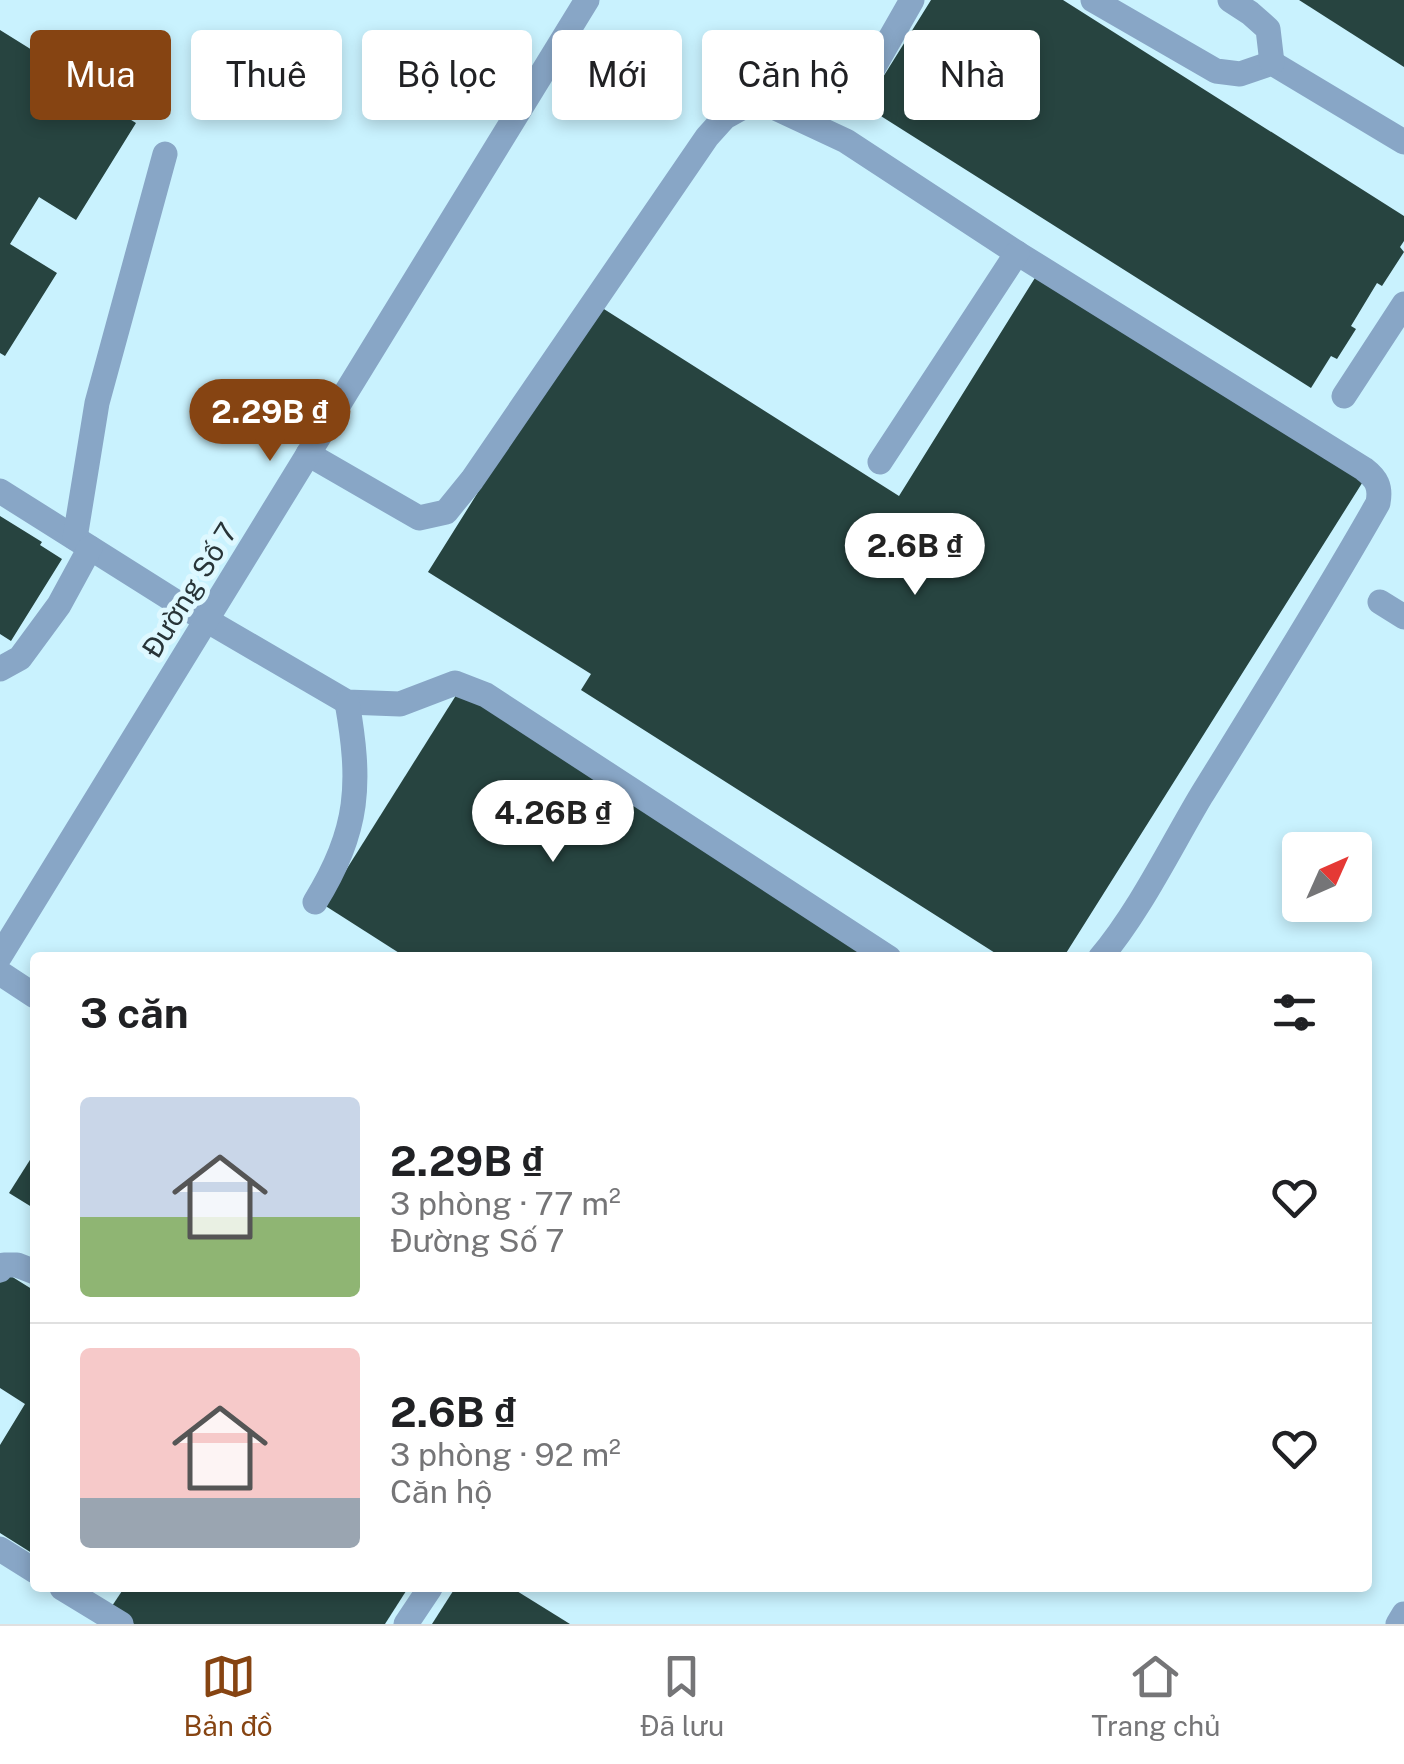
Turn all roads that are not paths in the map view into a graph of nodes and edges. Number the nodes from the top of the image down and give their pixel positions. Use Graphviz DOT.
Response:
graph roads {
  1 [pos="587,0"];
  2 [pos="912,0"];
  3 [pos="1093,0"];
  4 [pos="1230,0"];
  5 [pos="884,49"];
  6 [pos="1272,63"];
  7 [pos="1404,142"];
  8 [pos="165,154"];
  9 [pos="1017,253"];
  10 [pos="1404,304"];
  11 [pos="1344,396"];
  12 [pos="308,454"];
  13 [pos="880,462"];
  14 [pos="0,491"];
  15 [pos="83,543"];
  16 [pos="1380,602"];
  17 [pos="1404,617"];
  18 [pos="206,621"];
  19 [pos="10,663"];
  20 [pos="0,691"];
  21 [pos="346,702"];
  22 [pos="316,902"];
  23 [pos="880,952"];
  24 [pos="1105,952"];
  25 [pos="0,956"];
  26 [pos="0,973"];
  27 [pos="30,993"];
  28 [pos="0,1270"];
  29 [pos="30,1270"];
  30 [pos="0,1549"];
  31 [pos="30,1568"];
  32 [pos="69,1592"];
  33 [pos="427,1592"];
  34 [pos="1404,1614"];
  35 [pos="121,1624"];
  36 [pos="406,1624"];
  37 [pos="1398,1624"];
  1 -- 12 [label="street, Đường Số 7"];
  2 -- 5 [label="street"];
  3 -- 6 [label="street"];
  4 -- 6 [label="street"];
  6 -- 7 [label="street"];
  8 -- 15 [label="street"];
  9 -- 12 [label="street"];
  9 -- 13 [label="street"];
  9 -- 24 [label="street"];
  10 -- 11 [label="street"];
  12 -- 18 [label="street, Đường Số 7"];
  14 -- 15 [label="street"];
  15 -- 18 [label="street"];
  15 -- 19 [label="street"];
  16 -- 17 [label="street"];
  18 -- 21 [label="street"];
  18 -- 25 [label="street, Đường Số 7"];
  19 -- 20 [label="street"];
  21 -- 22 [label="street"];
  21 -- 23 [label="street"];
  26 -- 27 [label="street"];
  28 -- 29 [label="street"];
  30 -- 31 [label="street"];
  32 -- 35 [label="street"];
  33 -- 36 [label="street"];
  34 -- 37 [label="street"];
}
